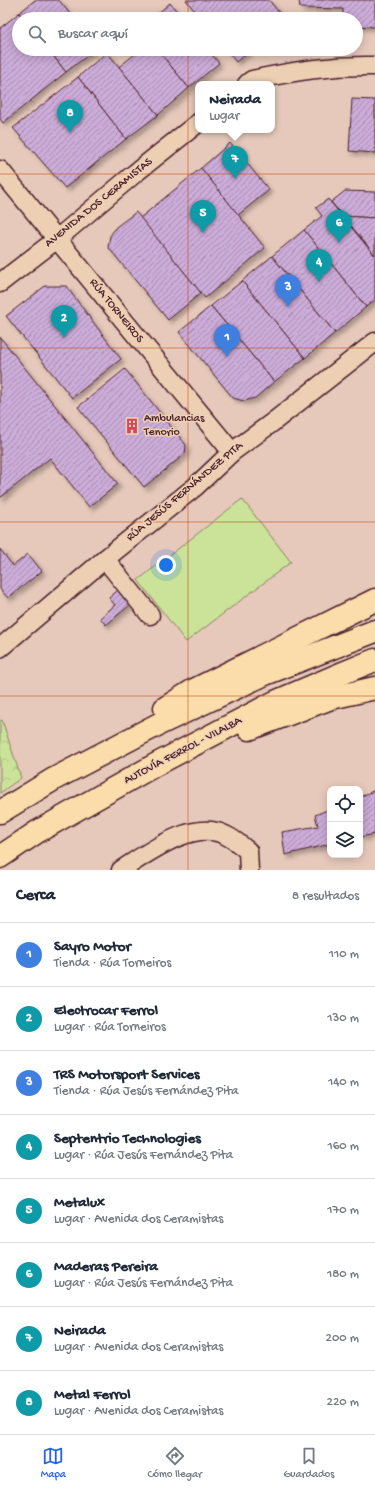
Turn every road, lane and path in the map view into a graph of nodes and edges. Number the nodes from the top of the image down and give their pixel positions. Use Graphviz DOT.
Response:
graph roads {
  1 [pos="375,66"];
  2 [pos="251,81"];
  3 [pos="195,125"];
  4 [pos="0,170"];
  5 [pos="57,239"];
  6 [pos="0,283"];
  7 [pos="375,342"];
  8 [pos="232,452"];
  9 [pos="105,559"];
  10 [pos="375,600"];
  11 [pos="150,615"];
  12 [pos="375,631"];
  13 [pos="0,648"];
  14 [pos="375,660"];
  15 [pos="375,688"];
  16 [pos="155,765"];
  17 [pos="54,779"];
  18 [pos="0,812"];
  19 [pos="0,857"];
  20 [pos="121,870"];
  21 [pos="249,870"];
  1 -- 2 [label="street"];
  3 -- 5 [label="street, AVENIDA DOS CERAMISTAS"];
  4 -- 5 [label="street, RÚA TORNEIROS"];
  5 -- 6 [label="street, AVENIDA DOS CERAMISTAS"];
  5 -- 8 [label="street, RÚA TORNEIROS"];
  7 -- 8 [label="street, RÚA JESÚS FERNÁNDEZ PITA"];
  8 -- 9 [label="street, RÚA JESÚS FERNÁNDEZ PITA"];
  9 -- 11 [label="street"];
  9 -- 13 [label="street, RÚA JESÚS FERNÁNDEZ PITA"];
  10 -- 17 [label="highway"];
  12 -- 17 [label="highway"];
  14 -- 16 [label="highway, AUTOVÍA FERROL - VILALBA"];
  15 -- 16 [label="highway"];
  16 -- 19 [label="highway, AUTOVÍA FERROL - VILALBA"];
  17 -- 18 [label="highway"];
  20 -- 21 [label="street"];
}
